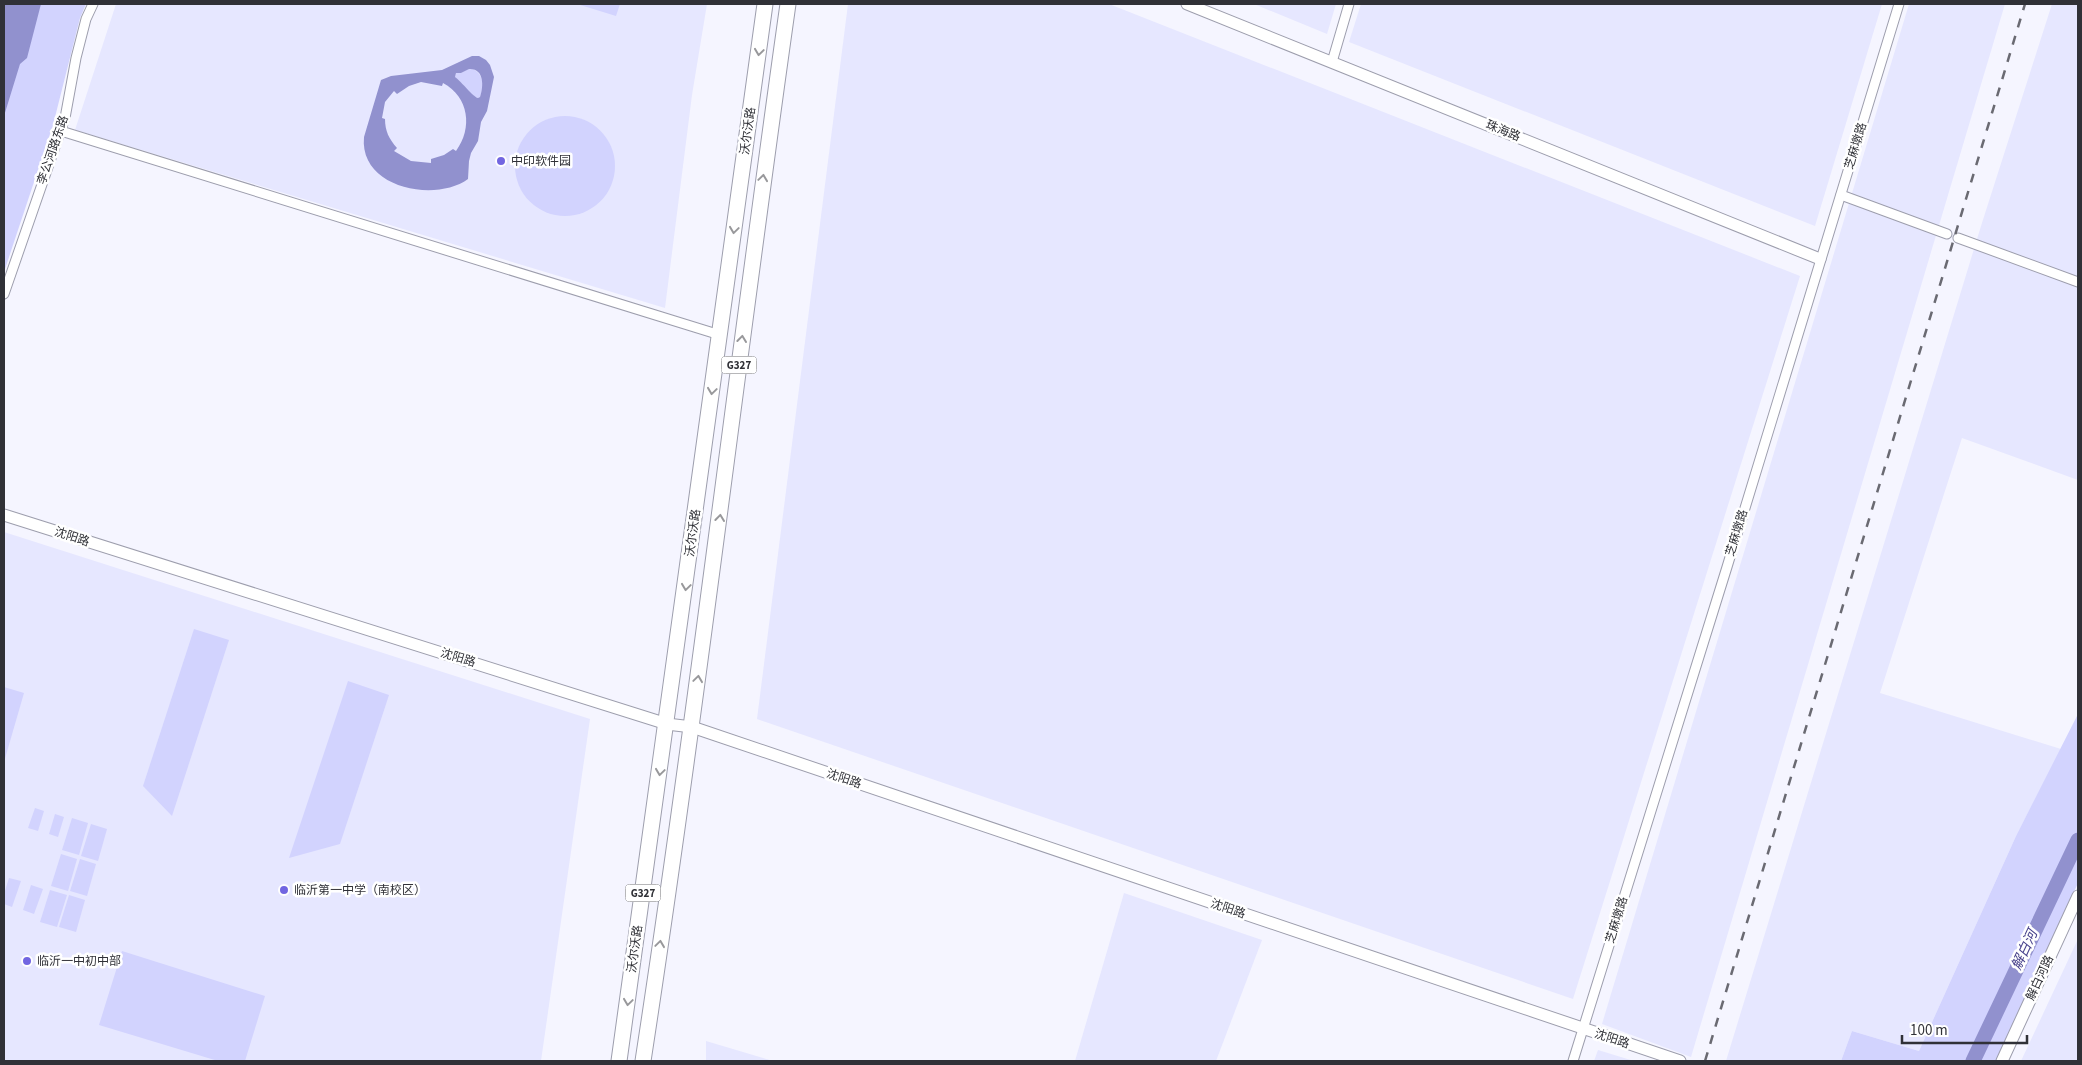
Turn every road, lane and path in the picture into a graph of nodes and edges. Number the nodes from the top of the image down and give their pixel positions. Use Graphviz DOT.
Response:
graph roads {
  1 [pos="93,4"];
  2 [pos="766,4"];
  3 [pos="788,4"];
  4 [pos="1187,4"];
  5 [pos="1350,4"];
  6 [pos="1898,4"];
  7 [pos="1332,62"];
  8 [pos="61,131"];
  9 [pos="1841,195"];
  10 [pos="1948,234"];
  11 [pos="1958,238"];
  12 [pos="1820,259"];
  13 [pos="2078,282"];
  14 [pos="4,294"];
  15 [pos="720,335"];
  16 [pos="4,515"];
  17 [pos="667,724"];
  18 [pos="692,727"];
  19 [pos="2078,896"];
  20 [pos="1582,1029"];
  21 [pos="619,1061"];
  22 [pos="643,1061"];
  23 [pos="1573,1061"];
  24 [pos="1680,1061"];
  25 [pos="2002,1061"];
  1 -- 8 [label="street, 李公河路东路"];
  2 -- 15 [label="highway, 沃尔沃路 / G327, one-way"];
  18 -- 3 [label="highway, 沃尔沃路 / G327, one-way"];
  4 -- 7 [label="street, 珠海路"];
  5 -- 7 [label="street"];
  6 -- 9 [label="street, 芝麻墩路"];
  7 -- 12 [label="street, 珠海路"];
  8 -- 14 [label="street, 李公河路东路"];
  8 -- 15 [label="street"];
  9 -- 10 [label="street"];
  9 -- 12 [label="street, 芝麻墩路"];
  11 -- 13 [label="street"];
  12 -- 20 [label="street, 芝麻墩路"];
  15 -- 17 [label="highway, 沃尔沃路 / G327, one-way"];
  16 -- 17 [label="street, 沈阳路"];
  17 -- 18 [label="street, 沈阳路"];
  17 -- 21 [label="highway, 沃尔沃路 / G327, one-way"];
  18 -- 20 [label="street, 沈阳路"];
  22 -- 18 [label="highway, 沃尔沃路 / G327, one-way"];
  19 -- 25 [label="street, 解白河路"];
  20 -- 23 [label="street, 芝麻墩路"];
  20 -- 24 [label="street, 沈阳路"];
}
